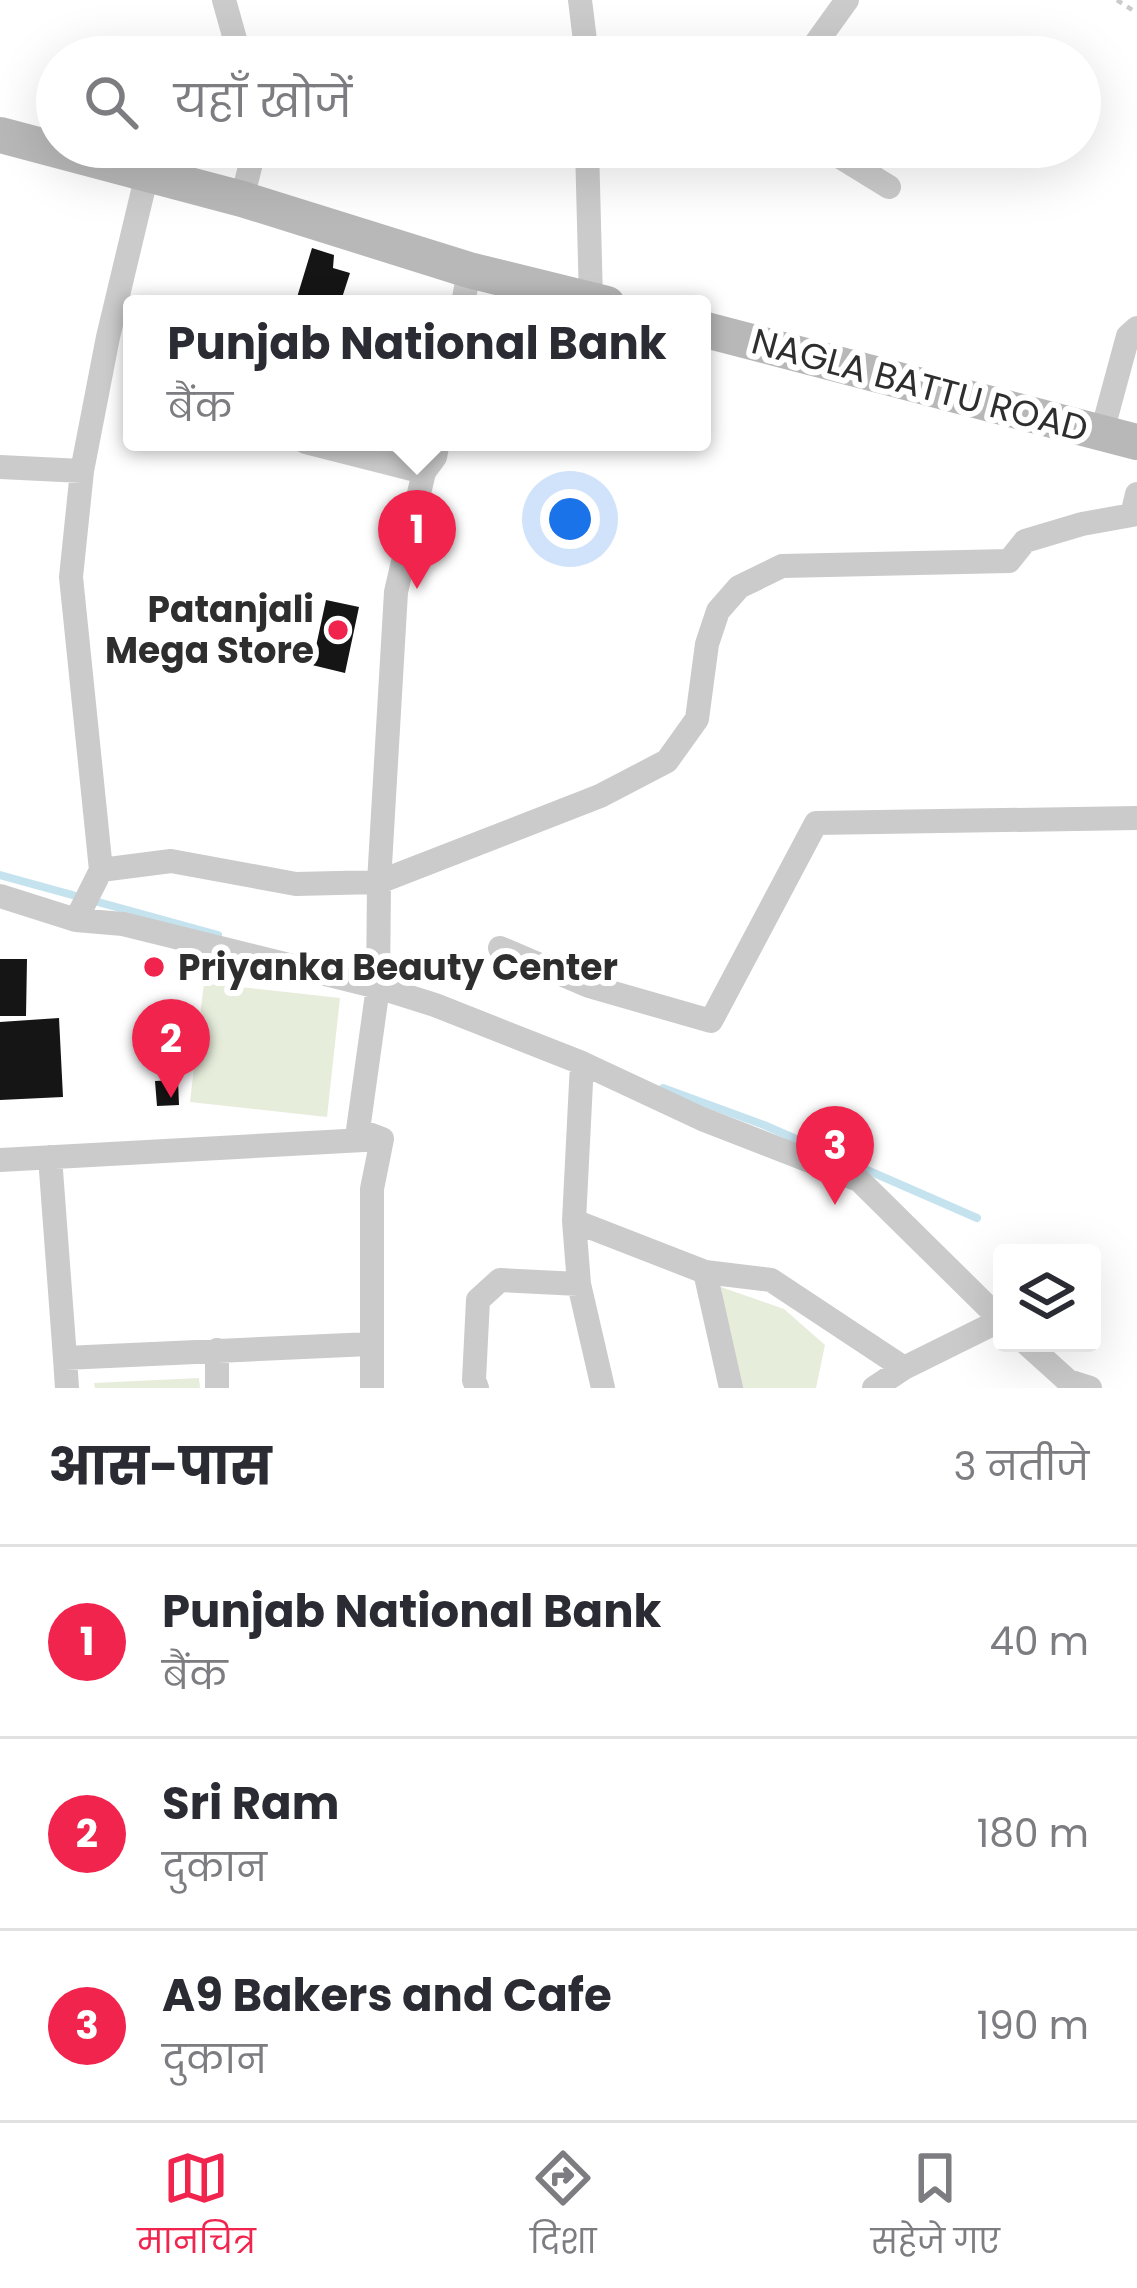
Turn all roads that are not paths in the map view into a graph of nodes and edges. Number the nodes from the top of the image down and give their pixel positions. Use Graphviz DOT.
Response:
graph roads {
  1 [pos="224,0"];
  2 [pos="580,0"];
  3 [pos="847,0"];
  4 [pos="234,36"];
  5 [pos="584,36"];
  6 [pos="821,36"];
  7 [pos="0,135"];
  8 [pos="36,145"];
  9 [pos="124,168"];
  10 [pos="250,168"];
  11 [pos="589,168"];
  12 [pos="858,168"];
  13 [pos="147,174"];
  14 [pos="890,188"];
  15 [pos="242,199"];
  16 [pos="466,287"];
  17 [pos="537,295"];
  18 [pos="598,295"];
  19 [pos="1137,328"];
  20 [pos="711,330"];
  21 [pos="1120,437"];
  22 [pos="341,451"];
  23 [pos="436,451"];
  24 [pos="0,467"];
  25 [pos="82,471"];
  26 [pos="424,472"];
  27 [pos="1137,494"];
  28 [pos="1137,818"];
  29 [pos="100,870"];
  30 [pos="379,882"];
  31 [pos="0,896"];
  32 [pos="76,920"];
  33 [pos="500,948"];
  34 [pos="378,979"];
  35 [pos="582,1063"];
  36 [pos="382,1139"];
  37 [pos="50,1157"];
  38 [pos="0,1160"];
  39 [pos="574,1221"];
  40 [pos="705,1272"];
  41 [pos="578,1283"];
  42 [pos="993,1312"];
  43 [pos="993,1324"];
  44 [pos="370,1344"];
  45 [pos="218,1350"];
  46 [pos="1036,1352"];
  47 [pos="65,1358"];
  48 [pos="904,1368"];
  49 [pos="67,1388"];
  50 [pos="217,1388"];
  51 [pos="372,1388"];
  52 [pos="477,1388"];
  53 [pos="603,1388"];
  54 [pos="730,1388"];
  55 [pos="874,1388"];
  56 [pos="1090,1388"];
  1 -- 4 [label="street"];
  2 -- 5 [label="street"];
  3 -- 6 [label="street"];
  7 -- 8 [label="street"];
  9 -- 13 [label="street"];
  10 -- 15 [label="street"];
  11 -- 18 [label="street"];
  12 -- 14 [label="street"];
  13 -- 15 [label="street"];
  13 -- 25 [label="street"];
  15 -- 16 [label="street"];
  16 -- 17 [label="street"];
  19 -- 21 [label="street"];
  20 -- 21 [label="street, NAGLA BATTU ROAD"];
  22 -- 26 [label="street"];
  23 -- 26 [label="street"];
  24 -- 25 [label="street"];
  25 -- 29 [label="street"];
  26 -- 30 [label="street"];
  27 -- 30 [label="street"];
  28 -- 33 [label="street"];
  29 -- 30 [label="street"];
  29 -- 32 [label="street"];
  30 -- 34 [label="street"];
  31 -- 32 [label="street"];
  32 -- 34 [label="street"];
  34 -- 35 [label="street"];
  34 -- 36 [label="street"];
  35 -- 39 [label="street"];
  35 -- 42 [label="street"];
  36 -- 37 [label="street"];
  36 -- 44 [label="street"];
  37 -- 38 [label="street"];
  37 -- 47 [label="street"];
  39 -- 40 [label="street"];
  39 -- 41 [label="street"];
  40 -- 48 [label="street"];
  40 -- 54 [label="street"];
  41 -- 52 [label="street"];
  41 -- 53 [label="street"];
  43 -- 48 [label="street"];
  44 -- 45 [label="street"];
  44 -- 51 [label="street"];
  45 -- 47 [label="street"];
  45 -- 50 [label="street"];
  46 -- 56 [label="street"];
  47 -- 49 [label="street"];
  48 -- 55 [label="street"];
}
